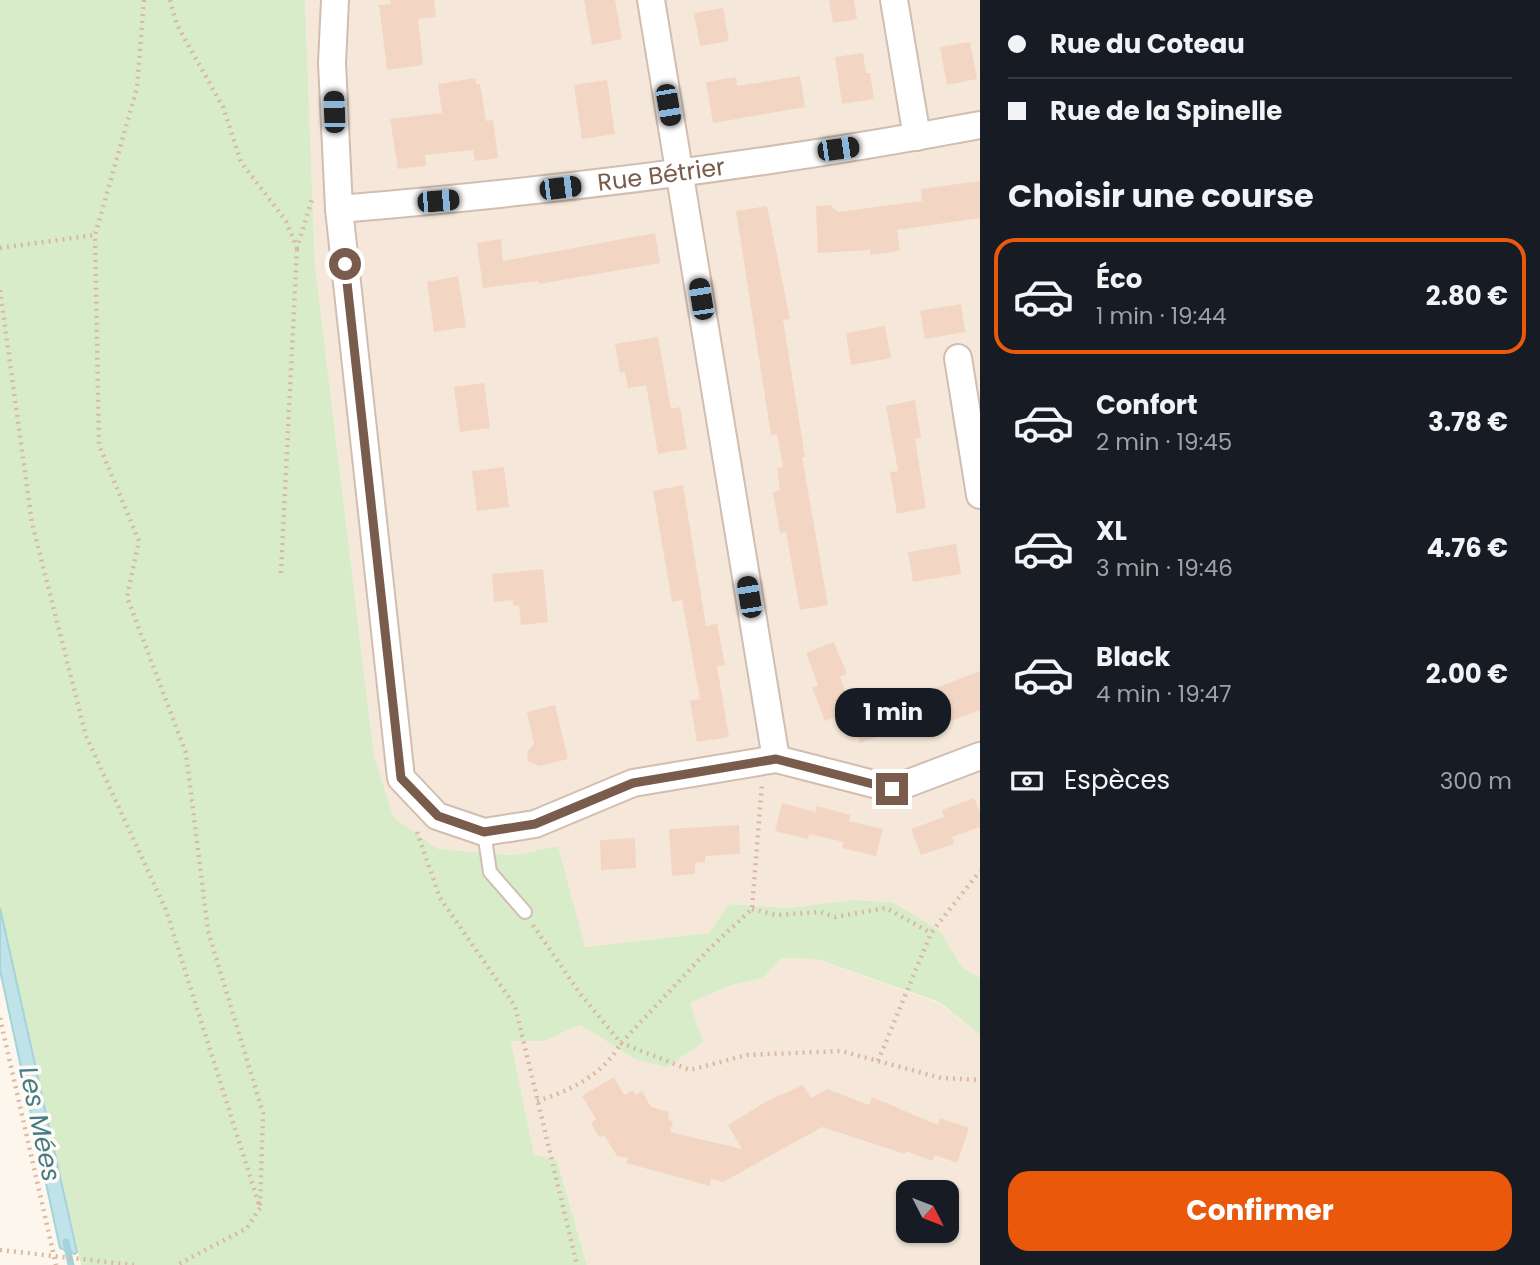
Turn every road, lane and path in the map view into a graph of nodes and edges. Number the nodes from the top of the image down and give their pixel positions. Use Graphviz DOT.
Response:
graph roads {
  1 [pos="144,0"];
  2 [pos="170,0"];
  3 [pos="335,0"];
  4 [pos="650,0"];
  5 [pos="894,0"];
  6 [pos="980,125"];
  7 [pos="917,137"];
  8 [pos="680,173"];
  9 [pos="315,190"];
  10 [pos="339,209"];
  11 [pos="95,235"];
  12 [pos="0,248"];
  13 [pos="297,248"];
  14 [pos="0,290"];
  15 [pos="958,358"];
  16 [pos="972,395"];
  17 [pos="980,495"];
  18 [pos="281,573"];
  19 [pos="980,756"];
  20 [pos="770,760"];
  21 [pos="427,823"];
  22 [pos="484,832"];
  23 [pos="980,871"];
  24 [pos="752,909"];
  25 [pos="524,912"];
  26 [pos="931,933"];
  27 [pos="0,1018"];
  28 [pos="621,1043"];
  29 [pos="878,1061"];
  30 [pos="980,1080"];
  31 [pos="537,1101"];
  32 [pos="260,1208"];
  33 [pos="0,1250"];
  34 [pos="55,1254"];
  35 [pos="56,1265"];
  36 [pos="134,1265"];
  37 [pos="177,1265"];
  38 [pos="577,1265"];
  1 -- 11 [label="path"];
  2 -- 13 [label="path"];
  3 -- 10 [label="street"];
  4 -- 8 [label="street"];
  5 -- 7 [label="street"];
  6 -- 7 [label="street, Rue Bétrier"];
  7 -- 8 [label="street, Rue Bétrier"];
  8 -- 10 [label="street, Rue Bétrier"];
  8 -- 20 [label="street"];
  9 -- 13 [label="path"];
  10 -- 21 [label="street"];
  11 -- 12 [label="path"];
  11 -- 32 [label="path"];
  13 -- 18 [label="path"];
  14 -- 32 [label="path"];
  15 -- 16 [label="street"];
  16 -- 17 [label="street"];
  19 -- 20 [label="street"];
  20 -- 22 [label="street"];
  20 -- 24 [label="path"];
  21 -- 22 [label="street"];
  21 -- 31 [label="path"];
  22 -- 25 [label="lane"];
  23 -- 26 [label="path"];
  24 -- 26 [label="path"];
  24 -- 28 [label="path"];
  25 -- 28 [label="path"];
  26 -- 29 [label="path"];
  27 -- 34 [label="path"];
  28 -- 29 [label="path"];
  28 -- 31 [label="path"];
  29 -- 30 [label="path"];
  31 -- 38 [label="path"];
  32 -- 37 [label="path"];
  33 -- 34 [label="path"];
  34 -- 35 [label="path"];
  34 -- 36 [label="path"];
}
